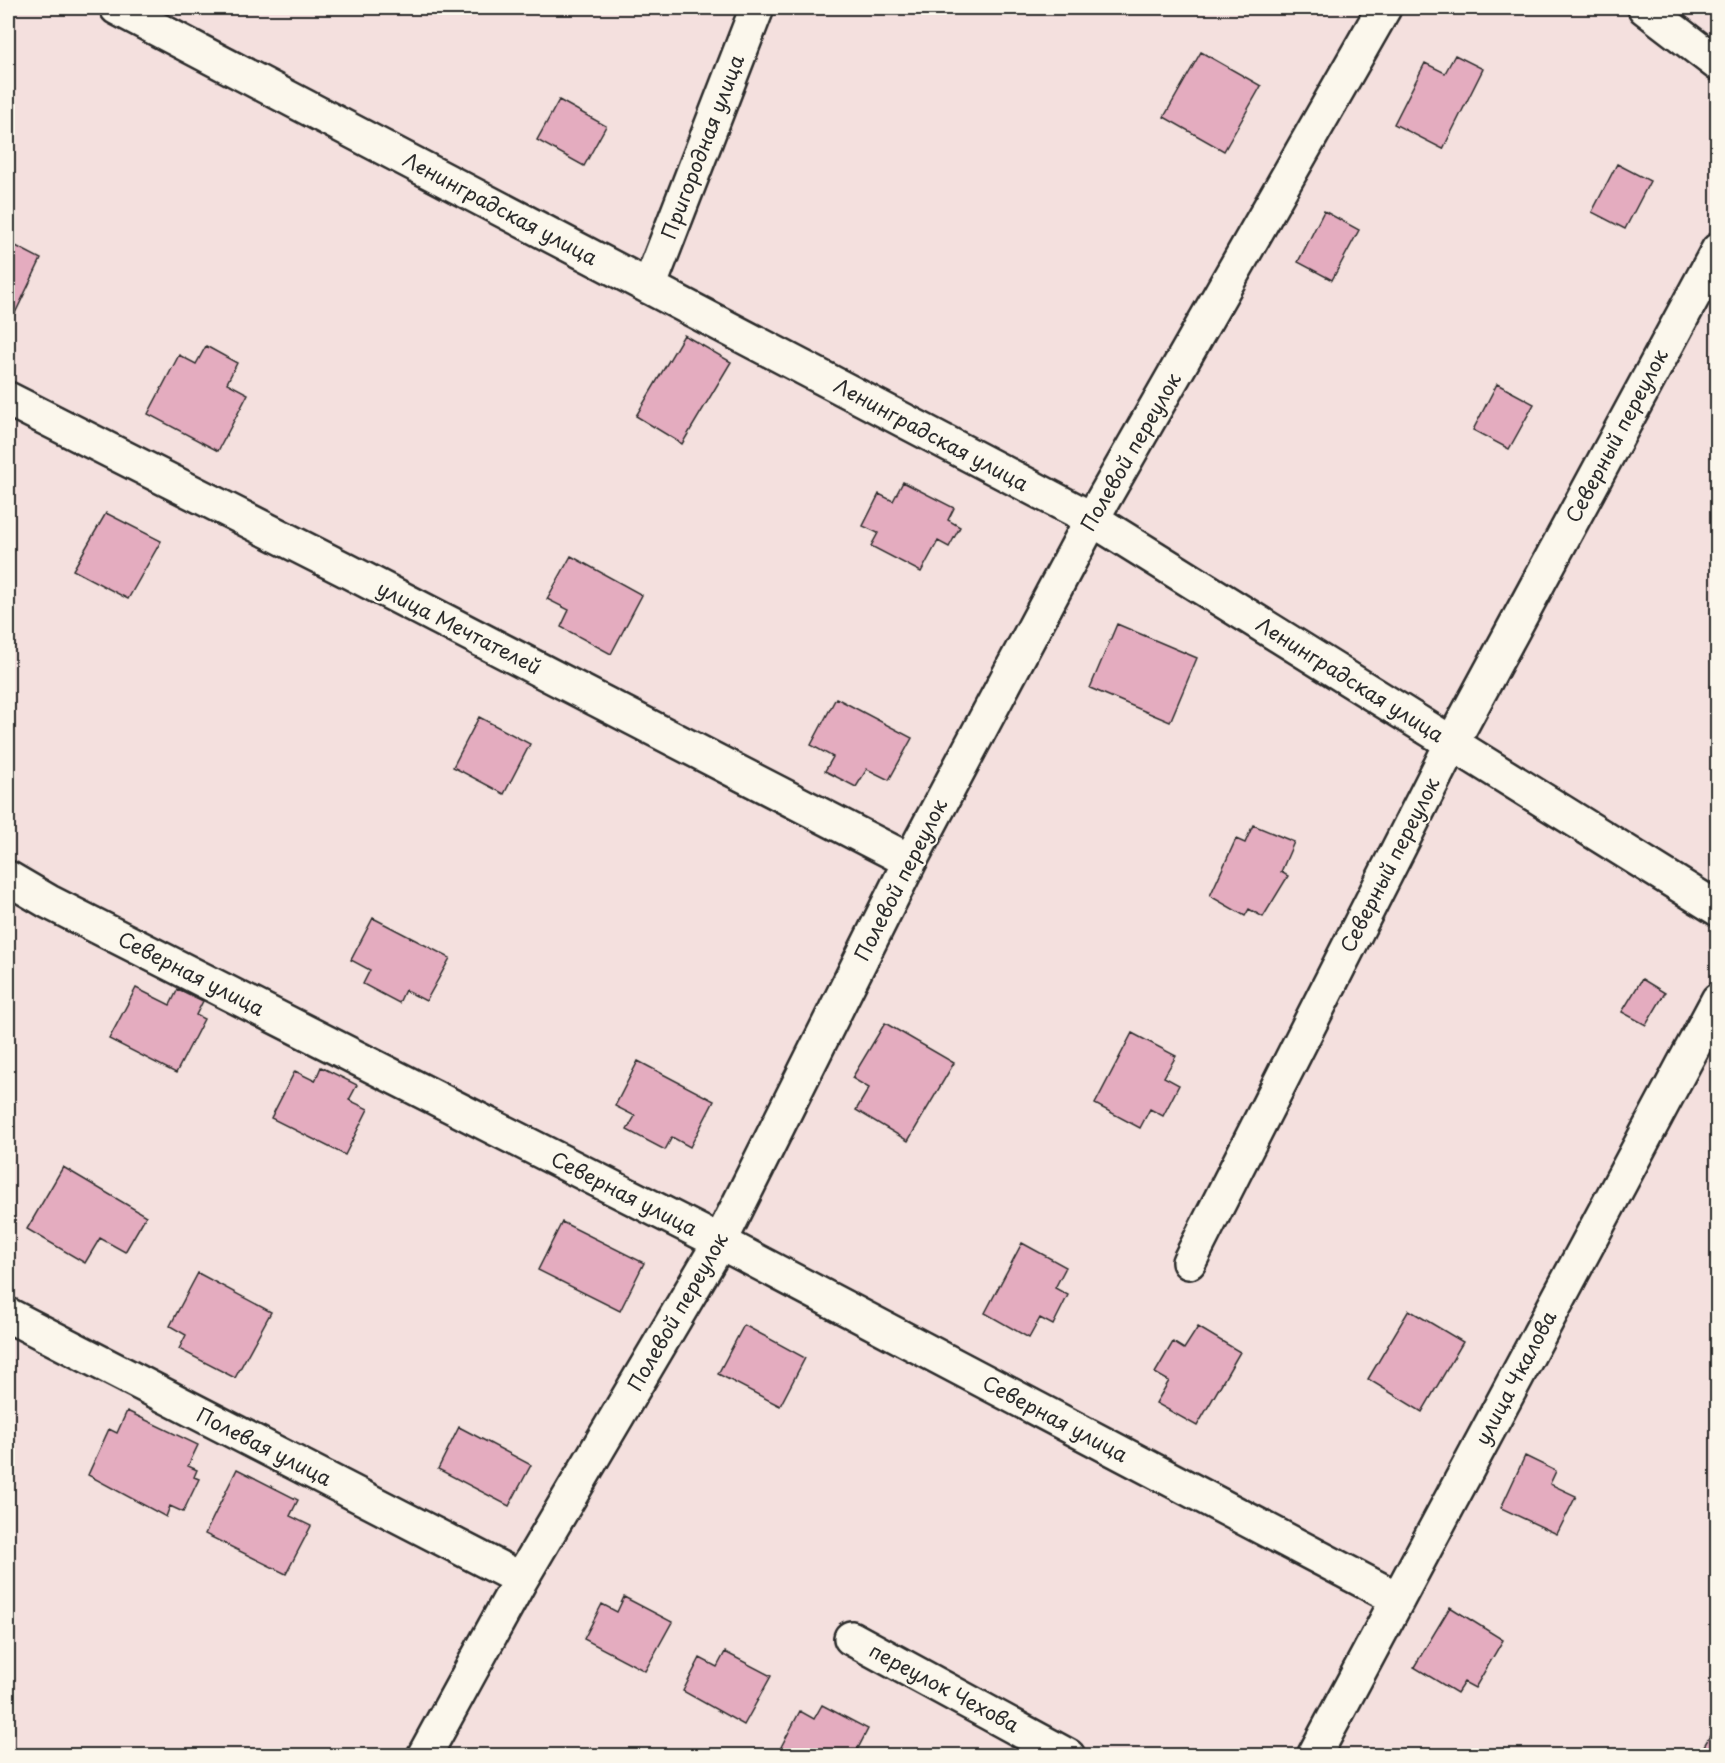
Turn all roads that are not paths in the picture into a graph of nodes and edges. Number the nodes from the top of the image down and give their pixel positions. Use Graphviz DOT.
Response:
graph roads {
  1 [pos="117,8"];
  2 [pos="757,8"];
  3 [pos="1384,8"];
  4 [pos="1645,8"];
  5 [pos="1718,64"];
  6 [pos="1718,250"];
  7 [pos="649,287"];
  8 [pos="8,399"];
  9 [pos="1092,519"];
  10 [pos="1452,743"];
  11 [pos="910,861"];
  12 [pos="8,878"];
  13 [pos="1718,909"];
  14 [pos="1718,1000"];
  15 [pos="720,1242"];
  16 [pos="1189,1262"];
  17 [pos="8,1315"];
  18 [pos="521,1579"];
  19 [pos="1398,1599"];
  20 [pos="851,1638"];
  21 [pos="1057,1753"];
  22 [pos="424,1755"];
  23 [pos="1314,1755"];
  1 -- 7 [label="street, Ленинградская улица"];
  2 -- 7 [label="street, Пригородная улица"];
  3 -- 9 [label="street, Полевой переулок"];
  4 -- 5 [label="street"];
  6 -- 10 [label="street, Северный переулок"];
  7 -- 9 [label="street, Ленинградская улица"];
  8 -- 11 [label="street, улица Мечтателей"];
  9 -- 10 [label="street, Ленинградская улица"];
  9 -- 11 [label="street, Полевой переулок"];
  10 -- 13 [label="street, Ленинградская улица"];
  10 -- 16 [label="street, Северный переулок"];
  11 -- 15 [label="street, Полевой переулок"];
  12 -- 15 [label="street, Северная улица"];
  14 -- 19 [label="street, улица Чкалова"];
  15 -- 18 [label="street, Полевой переулок"];
  15 -- 19 [label="street, Северная улица"];
  17 -- 18 [label="street, Полевая улица"];
  18 -- 22 [label="street, Полевой переулок"];
  19 -- 23 [label="street, улица Чкалова"];
  20 -- 21 [label="street, переулок Чехова"];
}
